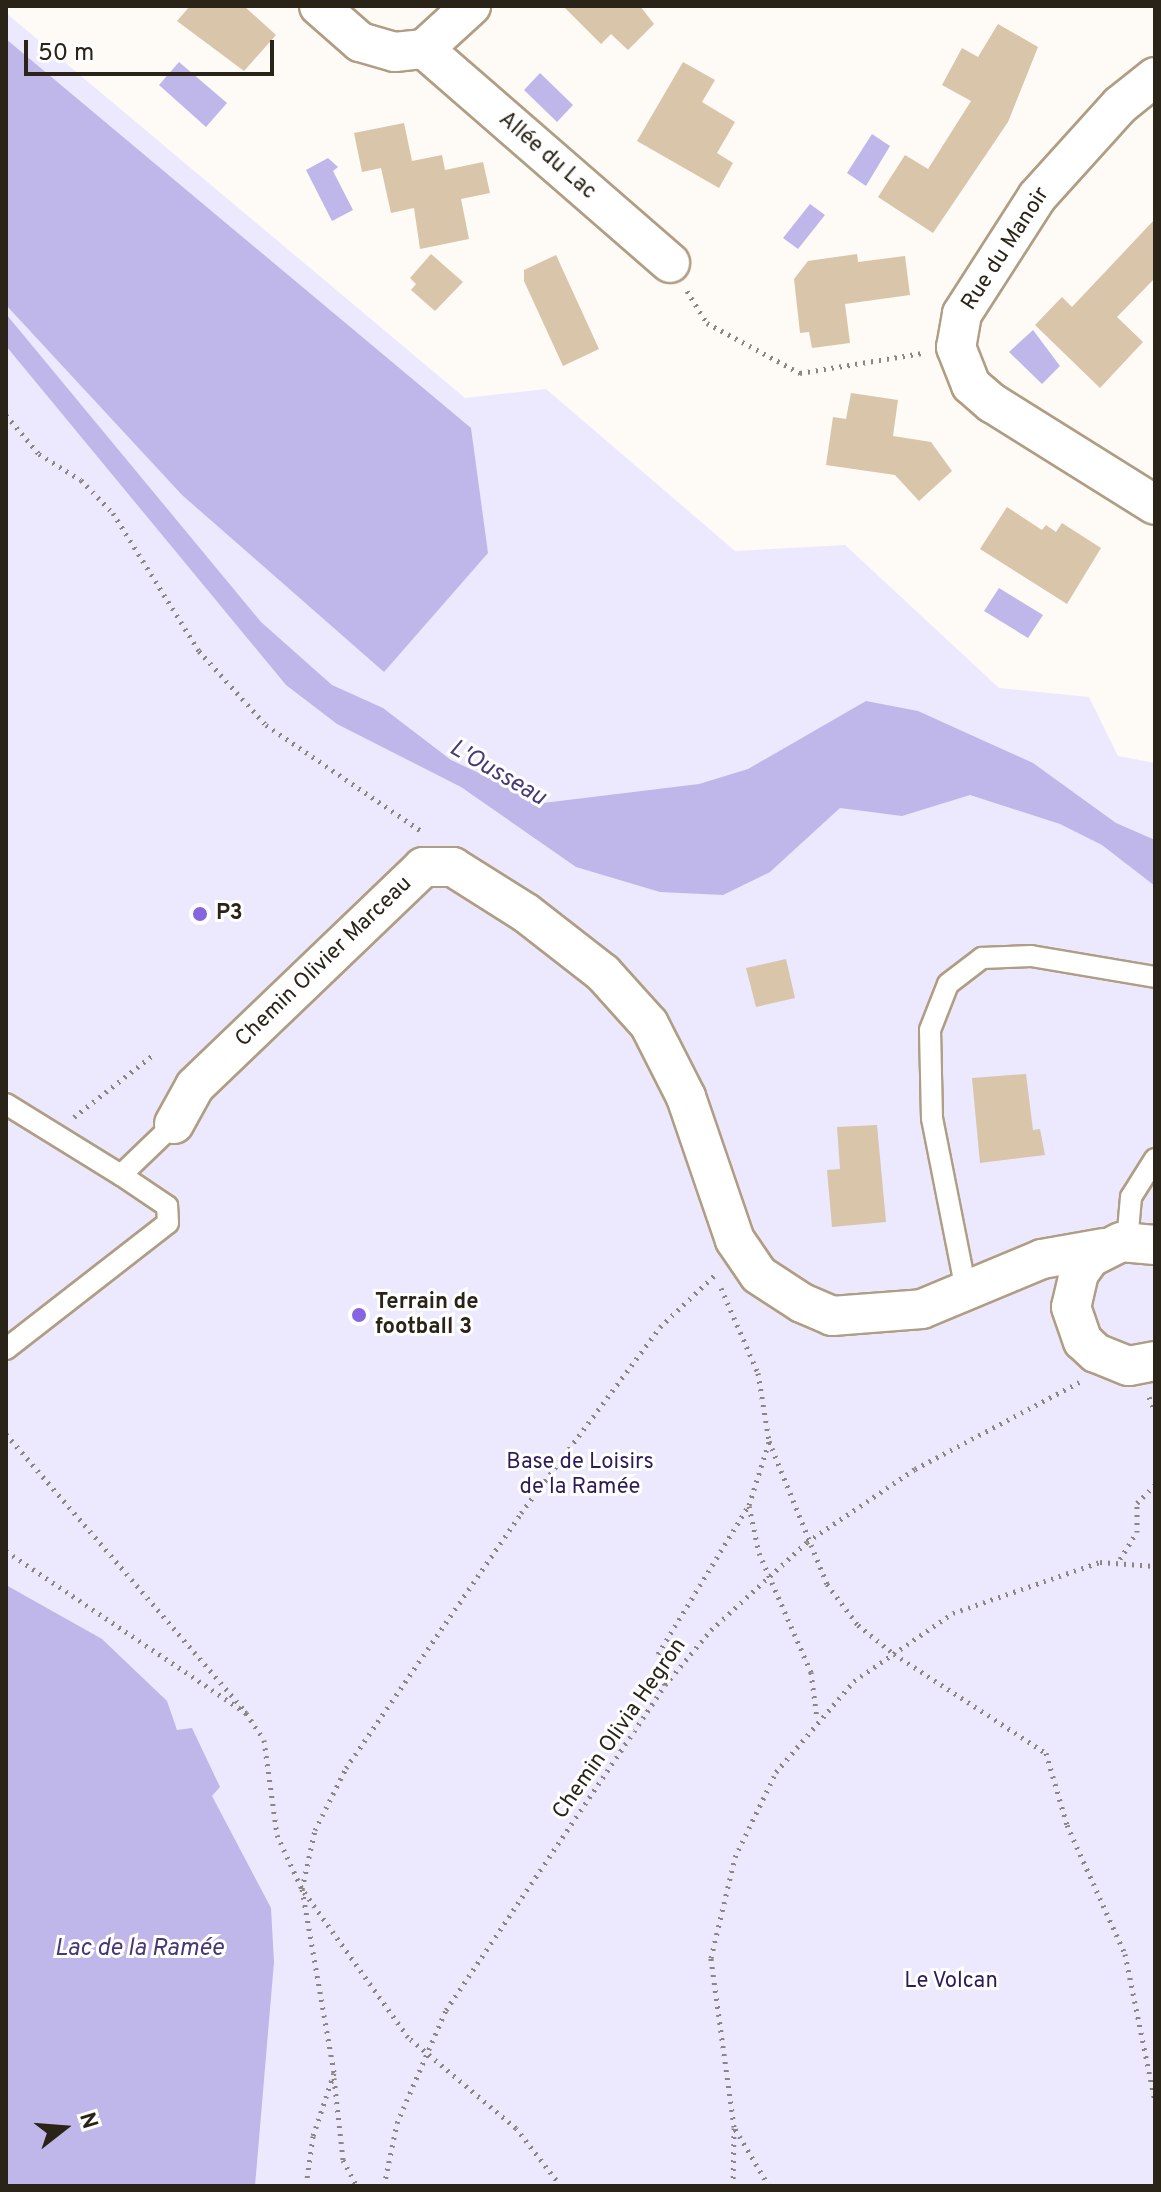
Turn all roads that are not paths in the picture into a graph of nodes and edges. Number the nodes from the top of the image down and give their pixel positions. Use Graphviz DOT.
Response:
graph roads {
  1 [pos="319,6"];
  2 [pos="471,6"];
  3 [pos="424,49"];
  4 [pos="1155,77"];
  5 [pos="670,263"];
  6 [pos="1155,505"];
  7 [pos="1155,977"];
  8 [pos="6,1104"];
  9 [pos="174,1124"];
  10 [pos="1155,1159"];
  11 [pos="121,1175"];
  12 [pos="1148,1177"];
  13 [pos="1129,1245"];
  14 [pos="978,1286"];
  15 [pos="10,1338"];
  16 [pos="1085,1339"];
  17 [pos="1155,1361"];
  1 -- 3 [label="street"];
  2 -- 3 [label="street"];
  3 -- 5 [label="street, Allée du Lac"];
  4 -- 6 [label="street, Rue du Manoir"];
  7 -- 14 [label="lane"];
  8 -- 11 [label="lane"];
  9 -- 11 [label="lane"];
  9 -- 14 [label="street, Chemin Olivier Marceau"];
  10 -- 12 [label="lane"];
  11 -- 15 [label="lane"];
  12 -- 13 [label="lane"];
  13 -- 14 [label="street"];
  13 -- 16 [label="street"];
  14 -- 16 [label="street"];
  16 -- 17 [label="street"];
}
